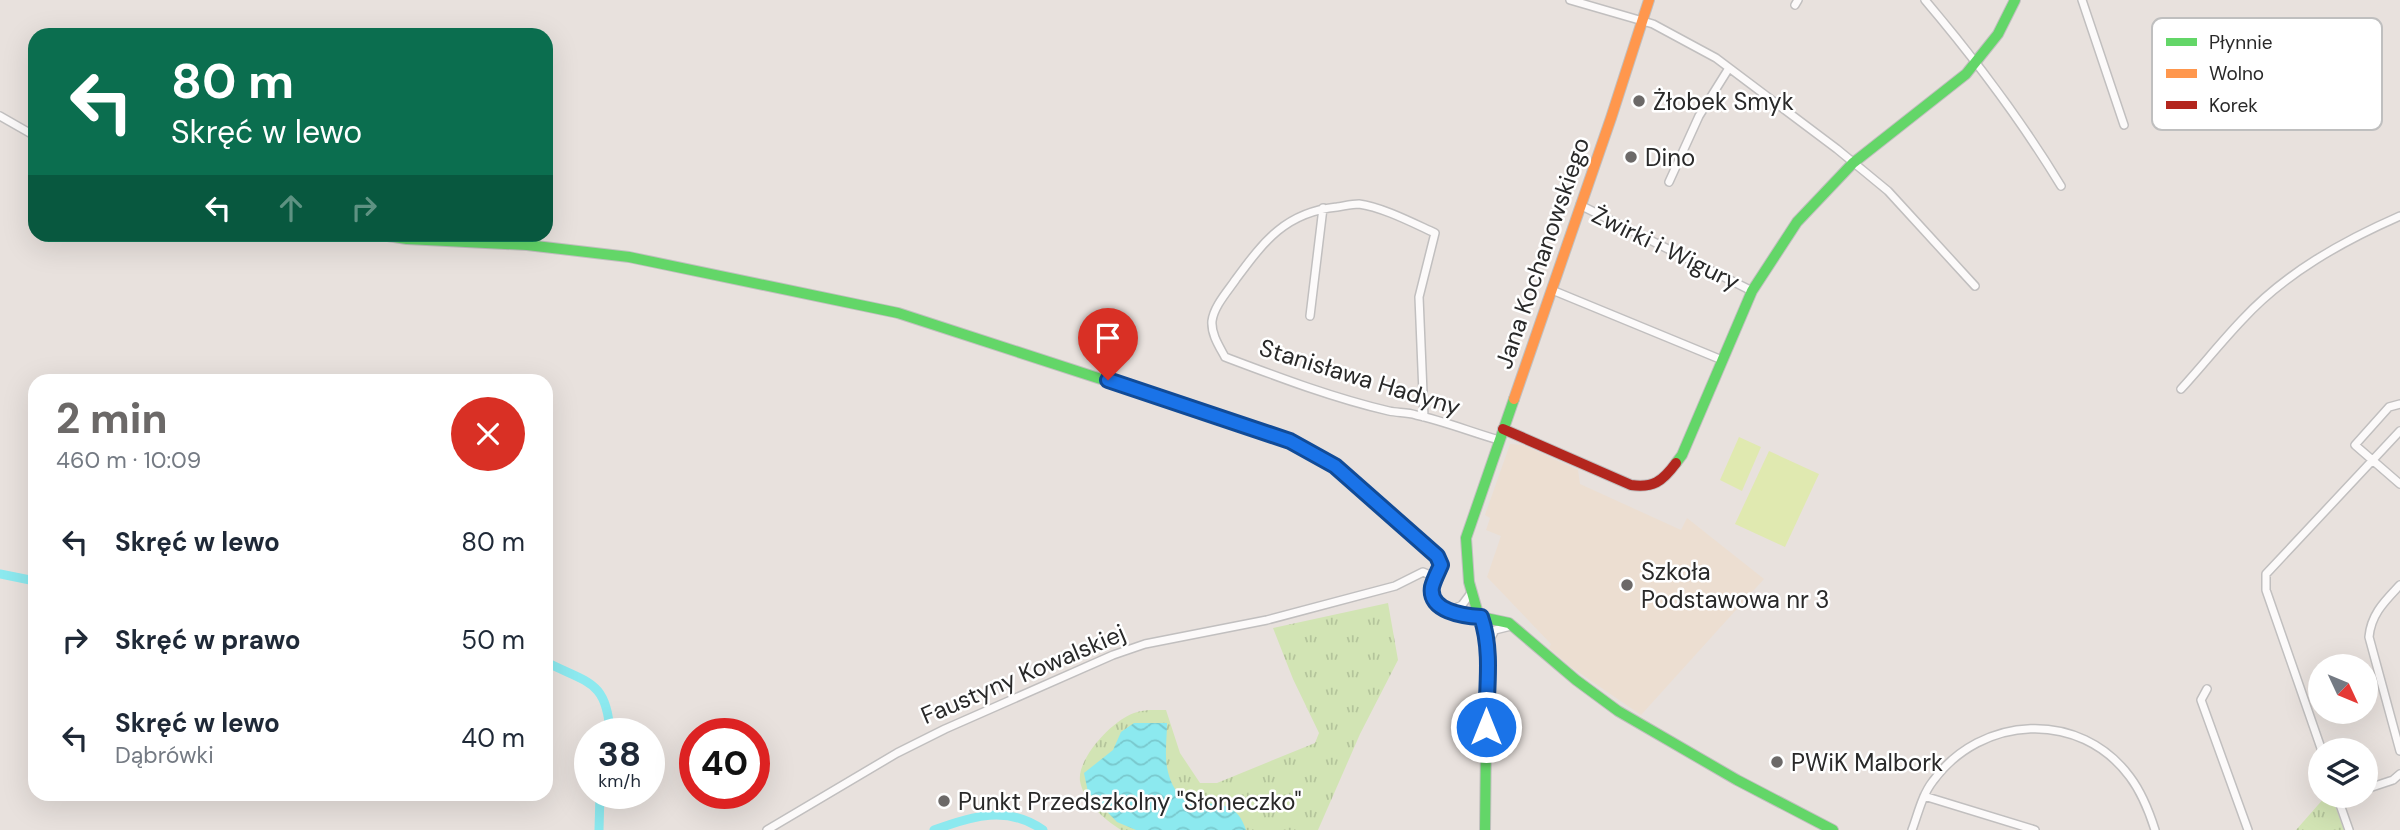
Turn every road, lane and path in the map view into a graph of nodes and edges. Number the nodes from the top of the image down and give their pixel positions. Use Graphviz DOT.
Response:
graph roads {
  1 [pos="1570,0"];
  2 [pos="1649,0"];
  3 [pos="1925,0"];
  4 [pos="2015,0"];
  5 [pos="2082,0"];
  6 [pos="1643,20"];
  7 [pos="1976,61"];
  8 [pos="1729,68"];
  9 [pos="0,116"];
  10 [pos="2123,125"];
  11 [pos="28,132"];
  12 [pos="1853,163"];
  13 [pos="1669,182"];
  14 [pos="2061,186"];
  15 [pos="1580,205"];
  16 [pos="1323,208"];
  17 [pos="2400,216"];
  18 [pos="468,242"];
  19 [pos="1975,285"];
  20 [pos="1552,290"];
  21 [pos="1752,291"];
  22 [pos="1310,316"];
  23 [pos="1722,360"];
  24 [pos="2182,390"];
  25 [pos="2400,404"];
  26 [pos="1424,417"];
  27 [pos="1503,429"];
  28 [pos="2400,431"];
  29 [pos="1499,440"];
  30 [pos="2374,460"];
  31 [pos="2400,484"];
  32 [pos="1435,577"];
  33 [pos="2400,585"];
  34 [pos="1471,593"];
  35 [pos="1450,611"];
  36 [pos="1481,617"];
  37 [pos="1513,626"];
  38 [pos="1487,645"];
  39 [pos="2207,689"];
  40 [pos="2317,738"];
  41 [pos="2400,751"];
  42 [pos="2400,774"];
  43 [pos="2378,785"];
  44 [pos="1924,796"];
  45 [pos="2343,808"];
  46 [pos="767,830"];
  47 [pos="1485,830"];
  48 [pos="1833,830"];
  49 [pos="1912,830"];
  50 [pos="2035,830"];
  51 [pos="2155,830"];
  52 [pos="2248,830"];
  53 [pos="2349,830"];
  1 -- 6 [label="street"];
  2 -- 6 [label="street, Jana Kochanowskiego"];
  3 -- 7 [label="street"];
  4 -- 7 [label="street"];
  5 -- 10 [label="street"];
  6 -- 8 [label="street"];
  6 -- 15 [label="street, Jana Kochanowskiego"];
  7 -- 12 [label="street"];
  7 -- 14 [label="street"];
  8 -- 12 [label="street"];
  8 -- 13 [label="street"];
  9 -- 11 [label="street"];
  12 -- 19 [label="street"];
  12 -- 21 [label="street"];
  15 -- 20 [label="street, Jana Kochanowskiego"];
  15 -- 21 [label="street, Żwirki i Wigury"];
  16 -- 22 [label="street"];
  16 -- 26 [label="street"];
  16 -- 26 [label="street, Stanisława Hadyny"];
  17 -- 24 [label="street"];
  18 -- 32 [label="street"];
  20 -- 23 [label="street"];
  20 -- 27 [label="street, Jana Kochanowskiego"];
  21 -- 23 [label="street"];
  23 -- 27 [label="street"];
  25 -- 30 [label="street"];
  26 -- 29 [label="street, Stanisława Hadyny"];
  27 -- 29 [label="street, Jana Kochanowskiego"];
  28 -- 30 [label="street"];
  29 -- 34 [label="street, Jana Kochanowskiego"];
  30 -- 31 [label="street"];
  30 -- 40 [label="street"];
  32 -- 35 [label="street"];
  32 -- 46 [label="street, Faustyny Kowalskiej"];
  33 -- 41 [label="street"];
  34 -- 35 [label="street"];
  34 -- 36 [label="street, Jana Kochanowskiego"];
  35 -- 36 [label="street"];
  36 -- 37 [label="street"];
  36 -- 38 [label="street, Jana Kochanowskiego"];
  37 -- 38 [label="street"];
  37 -- 48 [label="street"];
  38 -- 47 [label="street, Jana Kochanowskiego"];
  39 -- 52 [label="street"];
  42 -- 43 [label="street"];
  44 -- 49 [label="street"];
  44 -- 50 [label="street"];
  44 -- 51 [label="street"];
  45 -- 53 [label="street"];
}
